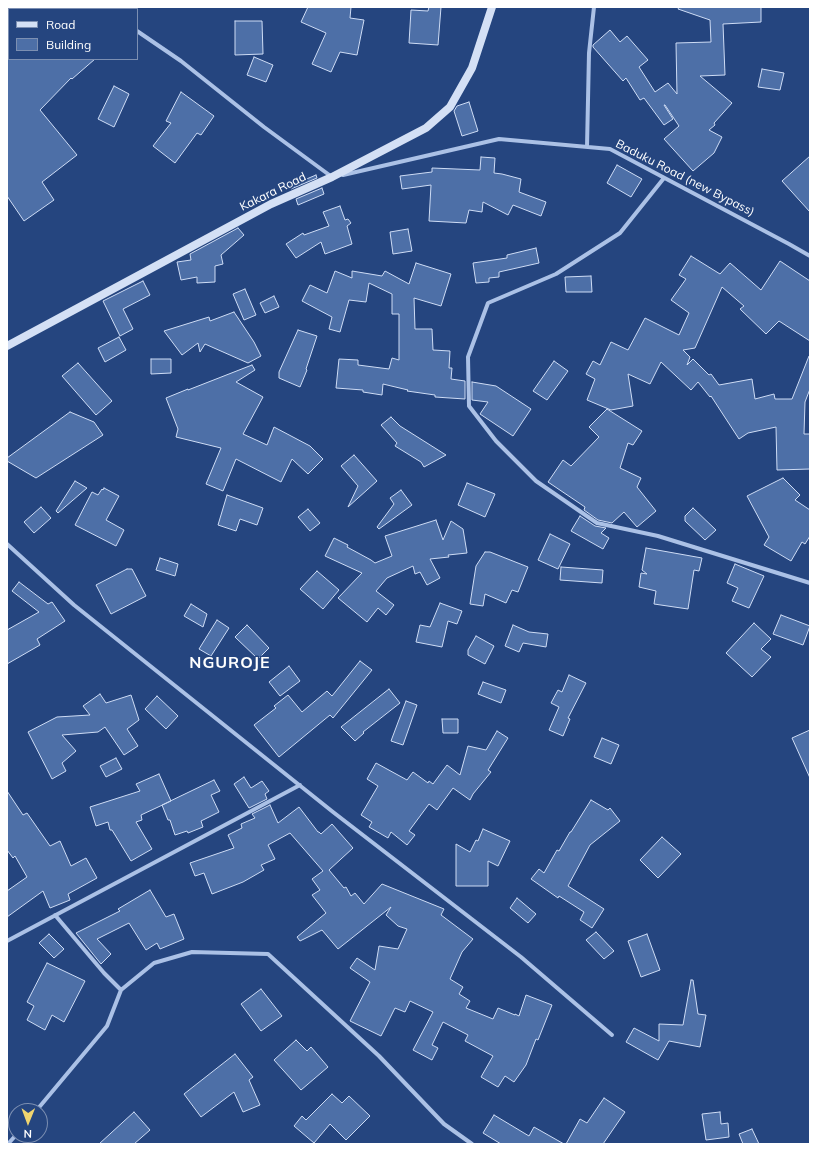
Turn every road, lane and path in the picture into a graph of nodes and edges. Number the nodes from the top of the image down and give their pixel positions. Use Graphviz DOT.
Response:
graph roads {
  1 [pos="492,7"];
  2 [pos="594,7"];
  3 [pos="138,32"];
  4 [pos="587,147"];
  5 [pos="332,177"];
  6 [pos="664,178"];
  7 [pos="810,256"];
  8 [pos="7,346"];
  9 [pos="7,544"];
  10 [pos="810,583"];
  11 [pos="300,786"];
  12 [pos="55,915"];
  13 [pos="7,941"];
  14 [pos="121,990"];
  15 [pos="612,1035"];
  16 [pos="43,1103"];
  17 [pos="472,1144"];
  1 -- 5 [label="street, Kakara Road"];
  2 -- 4 [label="street"];
  3 -- 5 [label="street"];
  4 -- 5 [label="street, Baduku Road (new Bypass)"];
  4 -- 6 [label="street, Baduku Road (new Bypass)"];
  5 -- 8 [label="street, Kakara Road"];
  6 -- 7 [label="street, Baduku Road (new Bypass)"];
  6 -- 10 [label="street"];
  9 -- 11 [label="street"];
  11 -- 12 [label="street"];
  11 -- 15 [label="street"];
  12 -- 13 [label="street"];
  12 -- 14 [label="street"];
  14 -- 16 [label="street"];
  14 -- 17 [label="street"];
}
